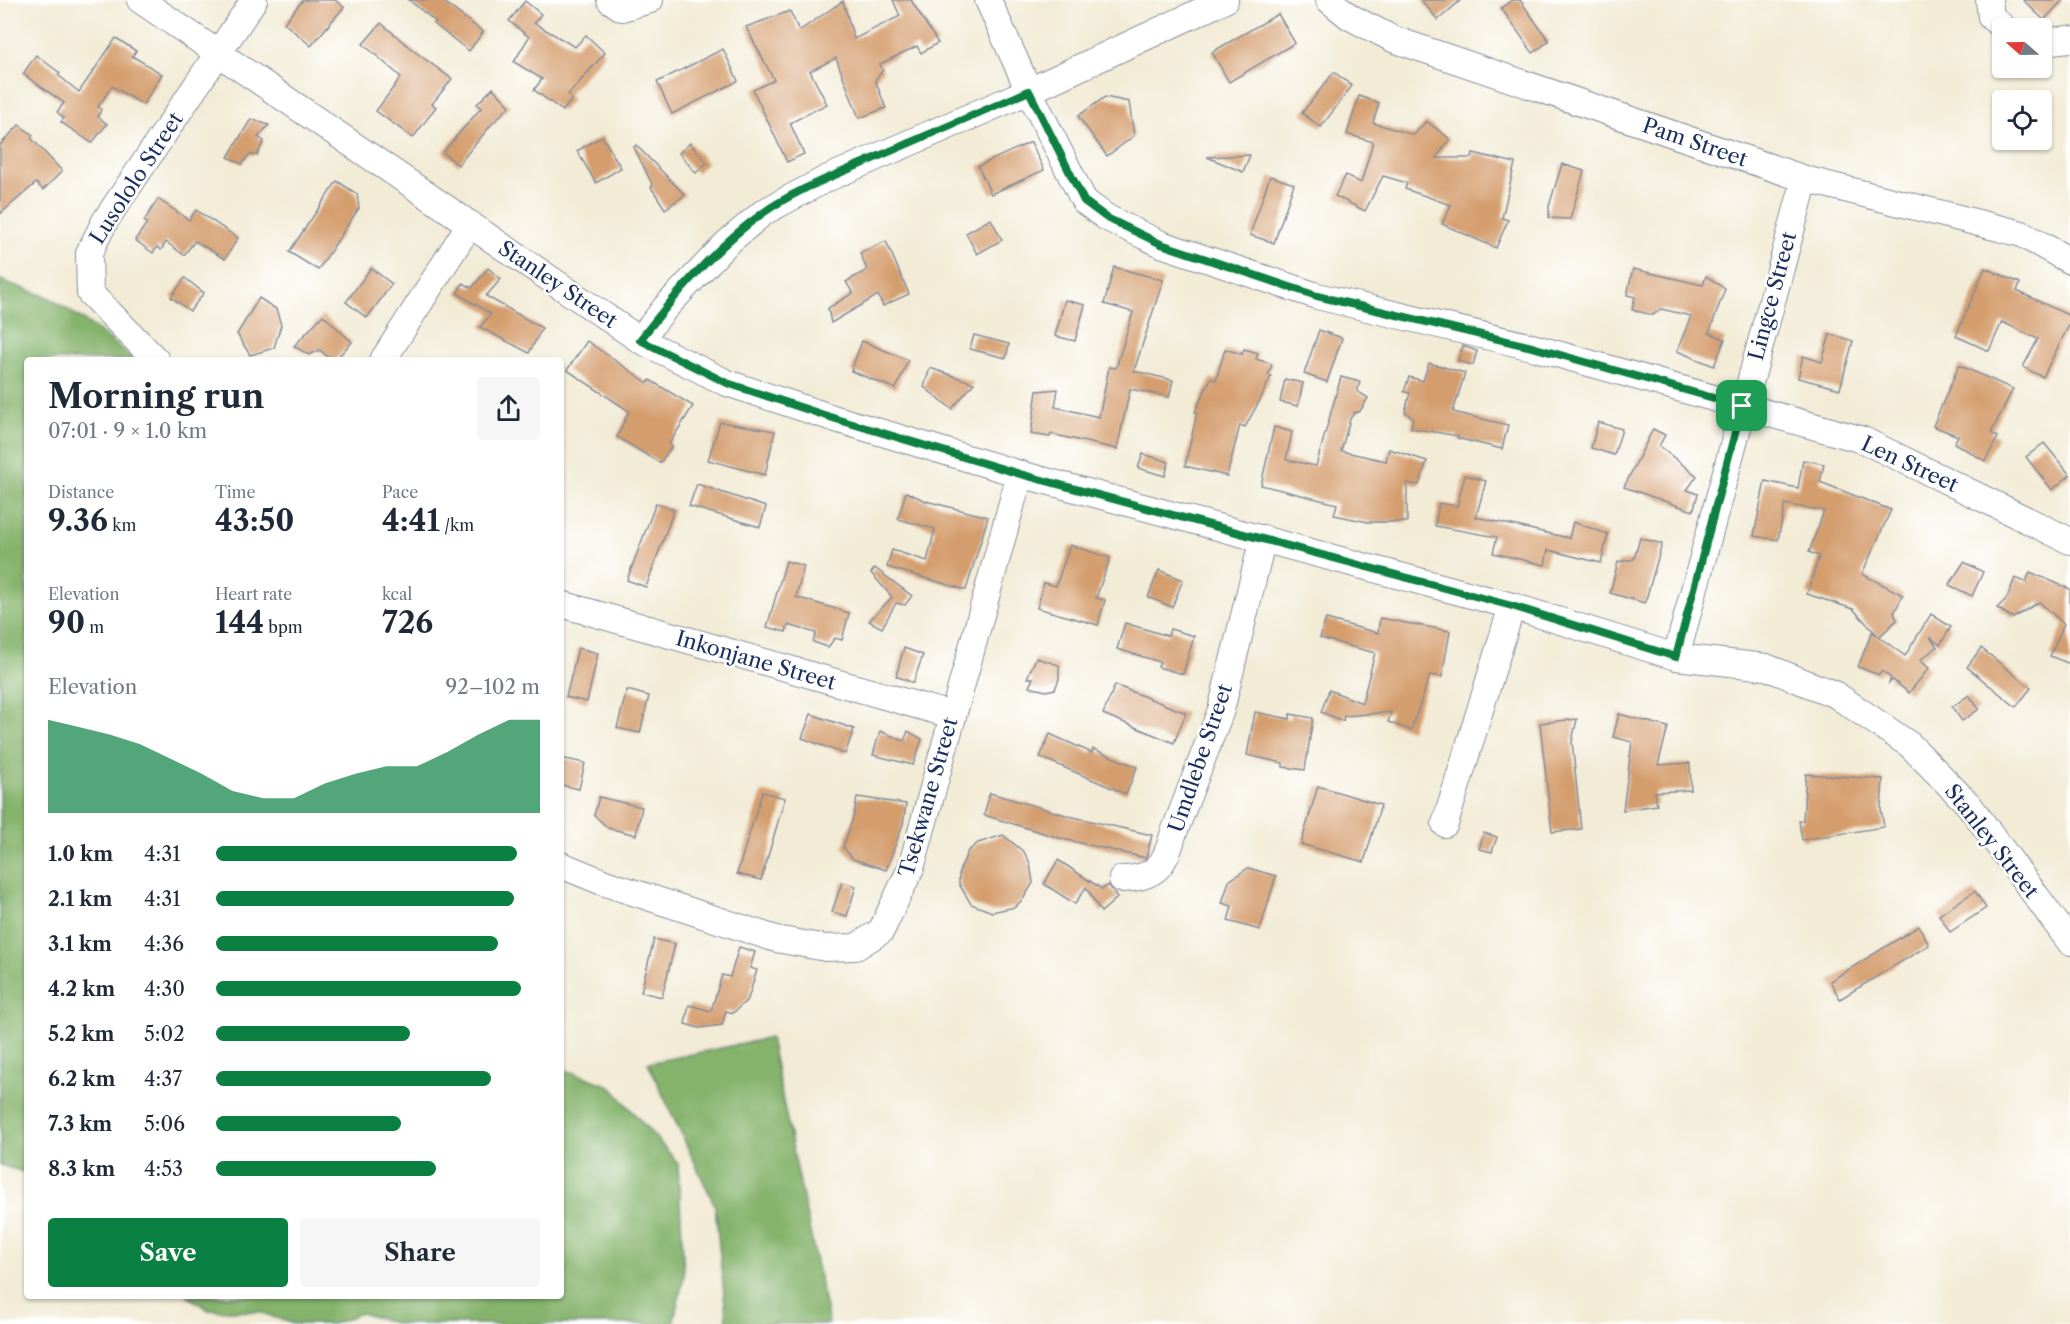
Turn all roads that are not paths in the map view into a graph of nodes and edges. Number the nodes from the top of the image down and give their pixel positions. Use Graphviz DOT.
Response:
graph roads {
  1 [pos="140,0"];
  2 [pos="255,0"];
  3 [pos="609,0"];
  4 [pos="650,0"];
  5 [pos="988,0"];
  6 [pos="1225,0"];
  7 [pos="1329,0"];
  8 [pos="1989,0"];
  9 [pos="1992,18"];
  10 [pos="2068,39"];
  11 [pos="2052,41"];
  12 [pos="220,53"];
  13 [pos="1029,91"];
  14 [pos="1805,179"];
  15 [pos="470,224"];
  16 [pos="2070,261"];
  17 [pos="640,340"];
  18 [pos="153,357"];
  19 [pos="385,357"];
  20 [pos="1742,406"];
  21 [pos="1020,474"];
  22 [pos="1263,538"];
  23 [pos="2070,541"];
  24 [pos="564,605"];
  25 [pos="1512,606"];
  26 [pos="1676,657"];
  27 [pos="951,715"];
  28 [pos="1445,824"];
  29 [pos="564,866"];
  30 [pos="1122,879"];
  31 [pos="2070,942"];
  1 -- 12 [label="street, Stanley Street"];
  2 -- 12 [label="street, Lusololo Street"];
  3 -- 4 [label="street"];
  5 -- 13 [label="street, Len Street"];
  6 -- 13 [label="street"];
  7 -- 14 [label="street, Pam Street"];
  8 -- 9 [label="street"];
  10 -- 11 [label="street"];
  12 -- 15 [label="street, Stanley Street"];
  12 -- 18 [label="street, Lusololo Street"];
  13 -- 17 [label="street"];
  13 -- 20 [label="street, Len Street"];
  14 -- 16 [label="street, Pam Street"];
  14 -- 20 [label="street, Lingce Street"];
  15 -- 17 [label="street, Stanley Street"];
  15 -- 19 [label="street"];
  17 -- 21 [label="street, Stanley Street"];
  20 -- 23 [label="street, Len Street"];
  20 -- 26 [label="street, Lingce Street"];
  21 -- 22 [label="street, Stanley Street"];
  21 -- 27 [label="street, Tsekwane Street"];
  22 -- 25 [label="street, Stanley Street"];
  22 -- 30 [label="street, Umdlebe Street"];
  24 -- 27 [label="street, Inkonjane Street"];
  25 -- 26 [label="street, Stanley Street"];
  25 -- 28 [label="street"];
  26 -- 31 [label="street, Stanley Street"];
  27 -- 29 [label="street, Tsekwane Street"];
}
